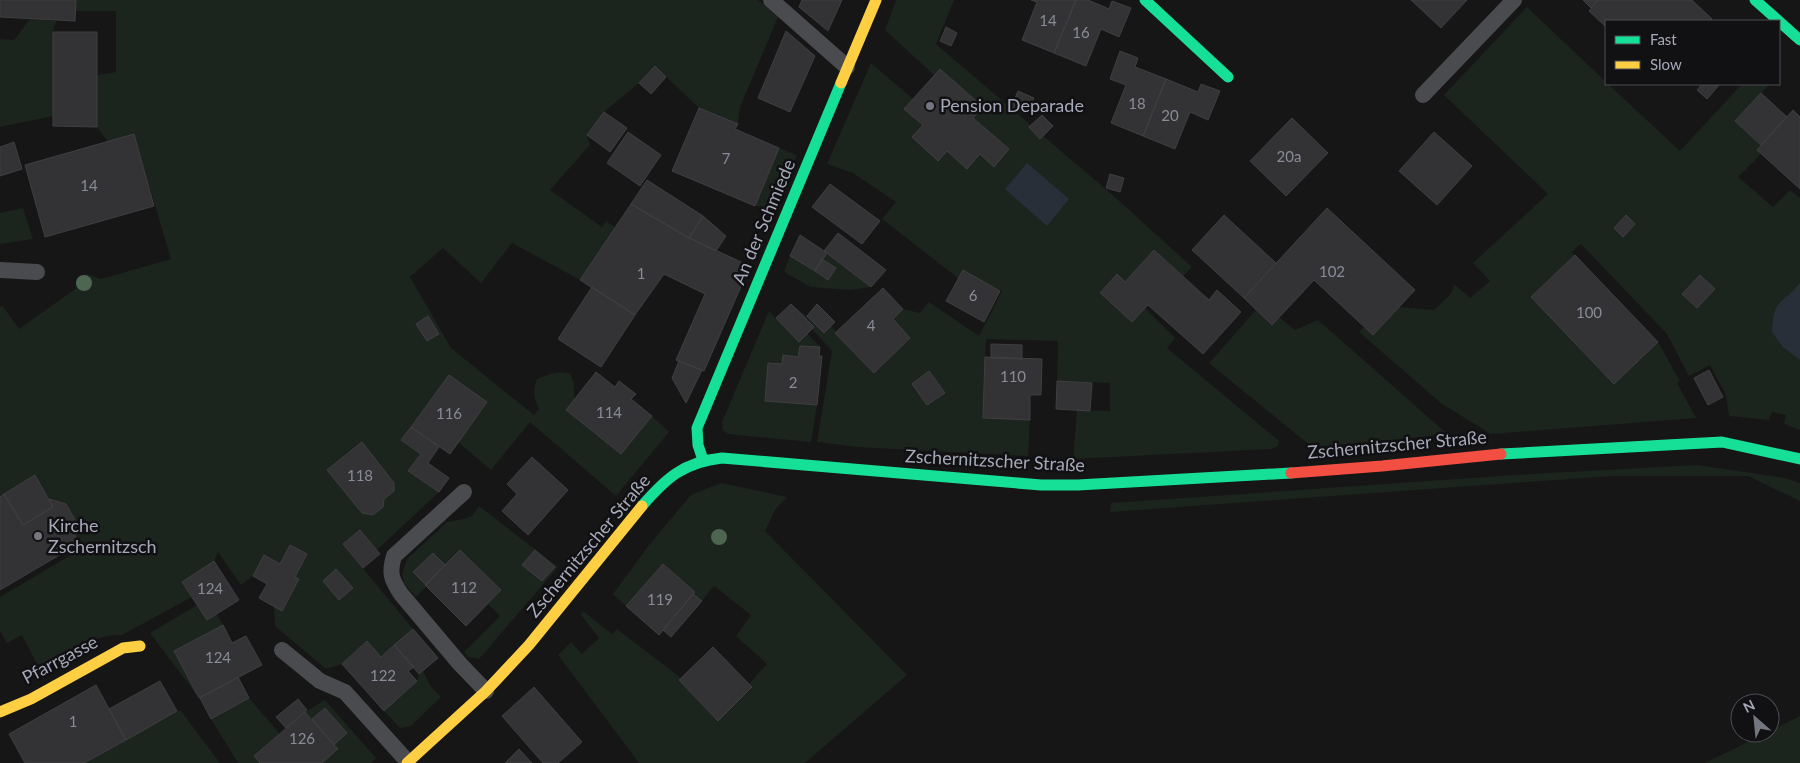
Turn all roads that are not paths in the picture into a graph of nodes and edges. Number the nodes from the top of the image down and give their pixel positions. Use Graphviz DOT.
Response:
graph roads {
  1 [pos="771,0"];
  2 [pos="876,0"];
  3 [pos="1145,0"];
  4 [pos="1514,0"];
  5 [pos="1755,0"];
  6 [pos="1778,20"];
  7 [pos="1780,22"];
  8 [pos="1800,40"];
  9 [pos="848,67"];
  10 [pos="1228,77"];
  11 [pos="1424,95"];
  12 [pos="0,270"];
  13 [pos="37,272"];
  14 [pos="1800,459"];
  15 [pos="703,460"];
  16 [pos="464,492"];
  17 [pos="140,646"];
  18 [pos="282,650"];
  19 [pos="486,692"];
  20 [pos="0,712"];
  21 [pos="408,763"];
  1 -- 9 [label="lane"];
  2 -- 9 [label="street, An der Schmiede"];
  3 -- 10 [label="street"];
  4 -- 11 [label="lane"];
  5 -- 6 [label="street"];
  7 -- 8 [label="street"];
  9 -- 15 [label="street, An der Schmiede"];
  12 -- 13 [label="lane"];
  14 -- 15 [label="street, Zschernitzscher Straße"];
  15 -- 19 [label="street, Zschernitzscher Straße"];
  16 -- 19 [label="lane"];
  17 -- 20 [label="street, Pfarrgasse"];
  18 -- 21 [label="lane"];
  19 -- 21 [label="street, Zschernitzscher Straße"];
}
